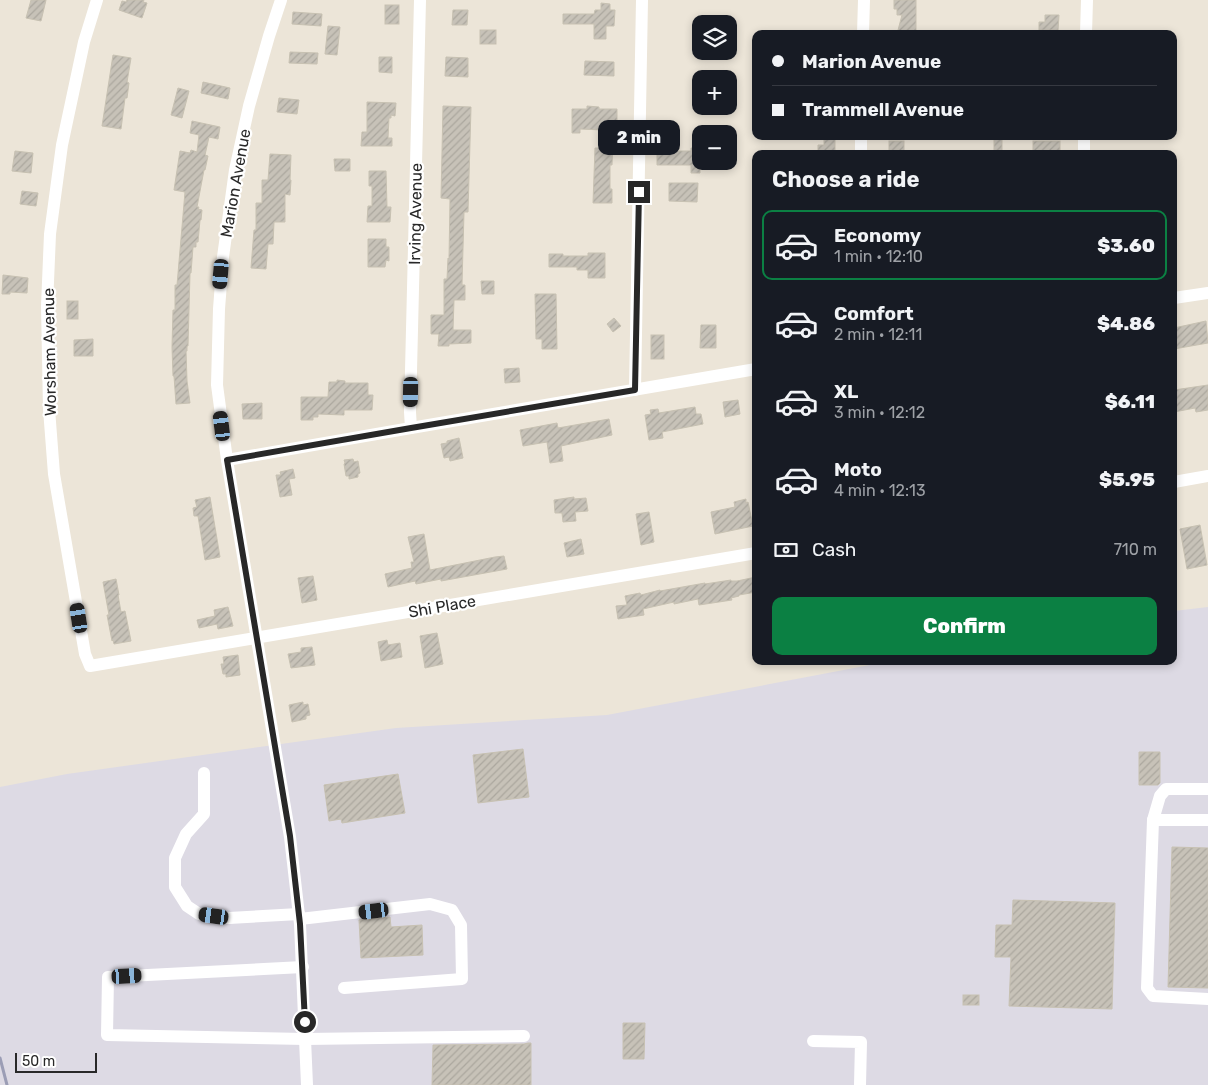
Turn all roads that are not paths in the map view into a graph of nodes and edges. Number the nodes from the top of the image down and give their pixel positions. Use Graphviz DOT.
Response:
graph roads {
  1 [pos="97,0"];
  2 [pos="281,0"];
  3 [pos="420,0"];
  4 [pos="642,0"];
  5 [pos="864,0"];
  6 [pos="1087,0"];
  7 [pos="863,30"];
  8 [pos="1086,30"];
  9 [pos="1208,293"];
  10 [pos="1177,298"];
  11 [pos="752,370"];
  12 [pos="635,390"];
  13 [pos="411,428"];
  14 [pos="227,460"];
  15 [pos="1208,476"];
  16 [pos="1177,481"];
  17 [pos="752,554"];
  18 [pos="258,638"];
  19 [pos="128,660"];
  20 [pos="204,773"];
  21 [pos="1208,789"];
  22 [pos="1153,820"];
  23 [pos="1208,820"];
  24 [pos="300,917"];
  25 [pos="303,967"];
  26 [pos="344,988"];
  27 [pos="1208,999"];
  28 [pos="524,1036"];
  29 [pos="305,1039"];
  30 [pos="813,1041"];
  31 [pos="307,1085"];
  32 [pos="860,1085"];
  1 -- 19 [label="street, Worsham Avenue"];
  2 -- 14 [label="street, Marion Avenue"];
  3 -- 13 [label="street, Irving Avenue"];
  4 -- 12 [label="street"];
  5 -- 7 [label="street"];
  6 -- 8 [label="street"];
  9 -- 10 [label="street"];
  11 -- 12 [label="street"];
  12 -- 13 [label="street"];
  13 -- 14 [label="street"];
  14 -- 18 [label="street, Marion Avenue"];
  15 -- 16 [label="street"];
  17 -- 18 [label="street, Shi Place"];
  18 -- 19 [label="street, Shi Place"];
  18 -- 24 [label="street, Marion Avenue"];
  20 -- 24 [label="street"];
  21 -- 22 [label="street"];
  22 -- 23 [label="street"];
  22 -- 27 [label="street"];
  24 -- 25 [label="street, Marion Avenue"];
  24 -- 26 [label="street"];
  25 -- 29 [label="street, Marion Avenue"];
  25 -- 29 [label="street"];
  28 -- 29 [label="street"];
  29 -- 31 [label="street, Marion Avenue"];
  30 -- 32 [label="street"];
}
